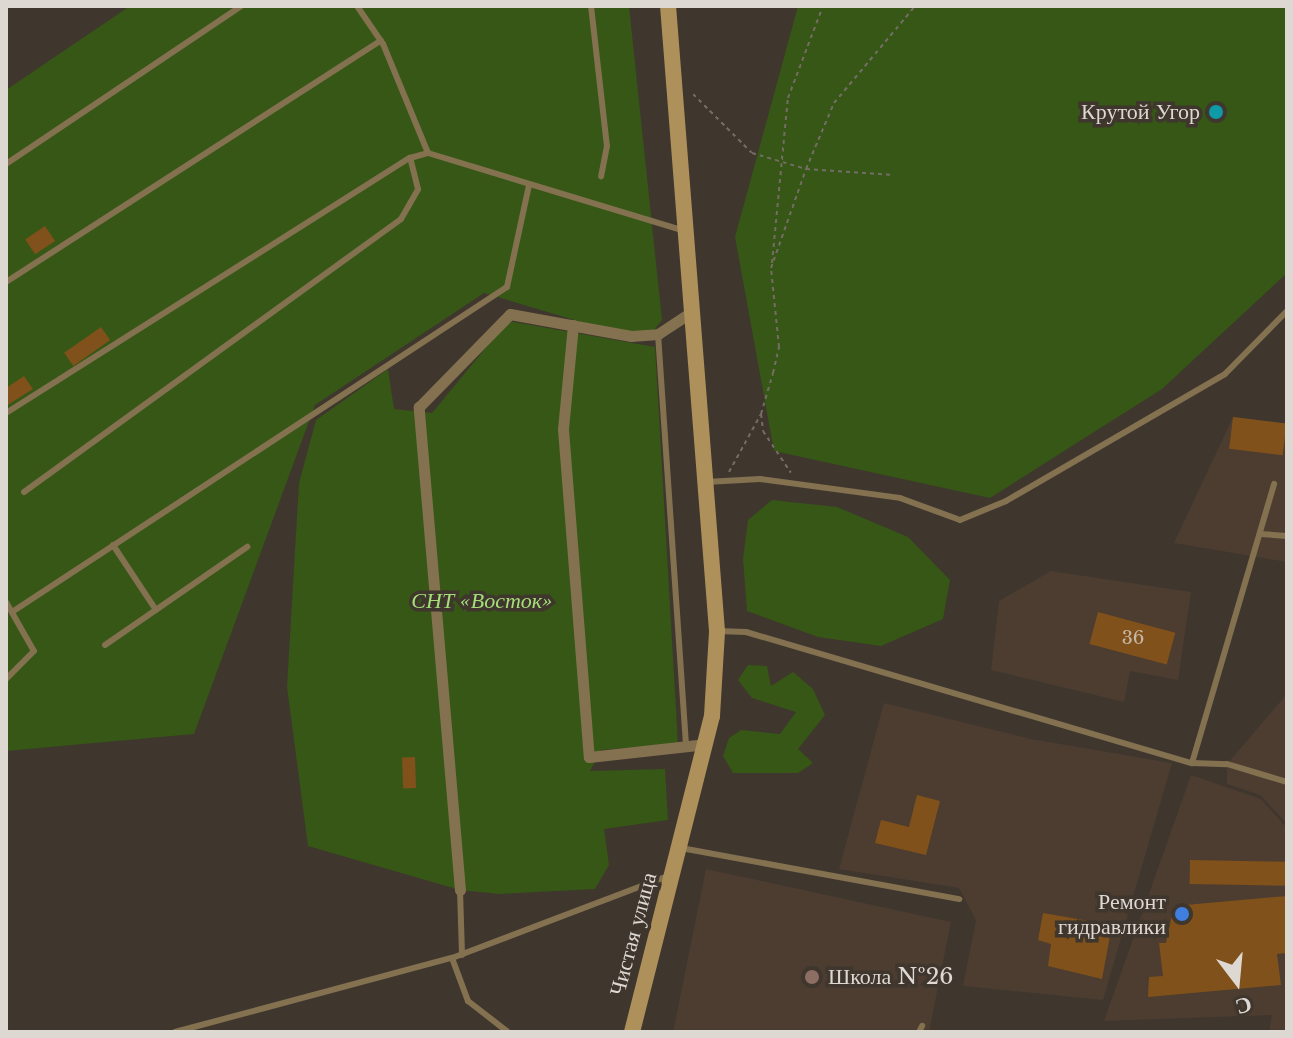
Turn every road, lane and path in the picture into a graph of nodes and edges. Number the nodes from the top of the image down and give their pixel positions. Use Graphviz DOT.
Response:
graph roads {
  1 [pos="241,6"];
  2 [pos="357,6"];
  3 [pos="591,6"];
  4 [pos="668,6"];
  5 [pos="823,6"];
  6 [pos="915,6"];
  7 [pos="381,40"];
  8 [pos="693,94"];
  9 [pos="428,153"];
  10 [pos="410,158"];
  11 [pos="6,164"];
  12 [pos="780,164"];
  13 [pos="806,169"];
  14 [pos="894,175"];
  15 [pos="601,176"];
  16 [pos="529,185"];
  17 [pos="686,232"];
  18 [pos="771,268"];
  19 [pos="6,282"];
  20 [pos="693,311"];
  21 [pos="1287,311"];
  22 [pos="573,325"];
  23 [pos="658,334"];
  24 [pos="6,413"];
  25 [pos="761,414"];
  26 [pos="724,480"];
  27 [pos="706,482"];
  28 [pos="791,483"];
  29 [pos="1274,484"];
  30 [pos="24,492"];
  31 [pos="1260,534"];
  32 [pos="1287,536"];
  33 [pos="113,545"];
  34 [pos="247,547"];
  35 [pos="6,602"];
  36 [pos="156,610"];
  37 [pos="12,612"];
  38 [pos="717,631"];
  39 [pos="105,645"];
  40 [pos="6,679"];
  41 [pos="706,744"];
  42 [pos="686,747"];
  43 [pos="1192,763"];
  44 [pos="1287,782"];
  45 [pos="681,848"];
  46 [pos="671,875"];
  47 [pos="460,890"];
  48 [pos="959,899"];
  49 [pos="462,955"];
  50 [pos="452,958"];
  51 [pos="175,1032"];
  52 [pos="508,1032"];
  53 [pos="632,1032"];
  1 -- 11 [label="lane"];
  2 -- 7 [label="lane"];
  3 -- 15 [label="lane"];
  4 -- 17 [label="main road, Чистая улица"];
  5 -- 12 [label="path"];
  6 -- 13 [label="path"];
  7 -- 9 [label="lane"];
  7 -- 19 [label="lane"];
  8 -- 12 [label="path"];
  9 -- 10 [label="lane"];
  9 -- 16 [label="lane"];
  10 -- 24 [label="lane"];
  10 -- 30 [label="lane"];
  12 -- 13 [label="path"];
  12 -- 18 [label="path"];
  13 -- 14 [label="path"];
  13 -- 18 [label="path"];
  16 -- 17 [label="lane"];
  16 -- 33 [label="lane"];
  17 -- 20 [label="main road, Чистая улица"];
  18 -- 25 [label="path"];
  20 -- 23 [label="street"];
  20 -- 27 [label="main road, Чистая улица"];
  21 -- 28 [label="lane"];
  22 -- 23 [label="street"];
  22 -- 42 [label="street"];
  22 -- 47 [label="street"];
  23 -- 42 [label="lane"];
  25 -- 26 [label="path"];
  25 -- 28 [label="path"];
  26 -- 27 [label="lane"];
  26 -- 28 [label="lane"];
  27 -- 38 [label="main road, Чистая улица"];
  29 -- 31 [label="lane"];
  31 -- 32 [label="lane"];
  31 -- 43 [label="lane"];
  33 -- 36 [label="lane"];
  33 -- 37 [label="lane"];
  34 -- 36 [label="lane"];
  35 -- 37 [label="lane"];
  36 -- 39 [label="lane"];
  37 -- 40 [label="lane"];
  38 -- 41 [label="main road, Чистая улица"];
  38 -- 43 [label="lane"];
  41 -- 42 [label="street"];
  41 -- 45 [label="main road, Чистая улица"];
  43 -- 44 [label="lane"];
  45 -- 46 [label="main road, Чистая улица"];
  45 -- 48 [label="lane"];
  46 -- 49 [label="lane"];
  46 -- 53 [label="main road, Чистая улица"];
  47 -- 49 [label="lane"];
  49 -- 50 [label="lane"];
  50 -- 51 [label="lane"];
  50 -- 52 [label="lane"];
}
